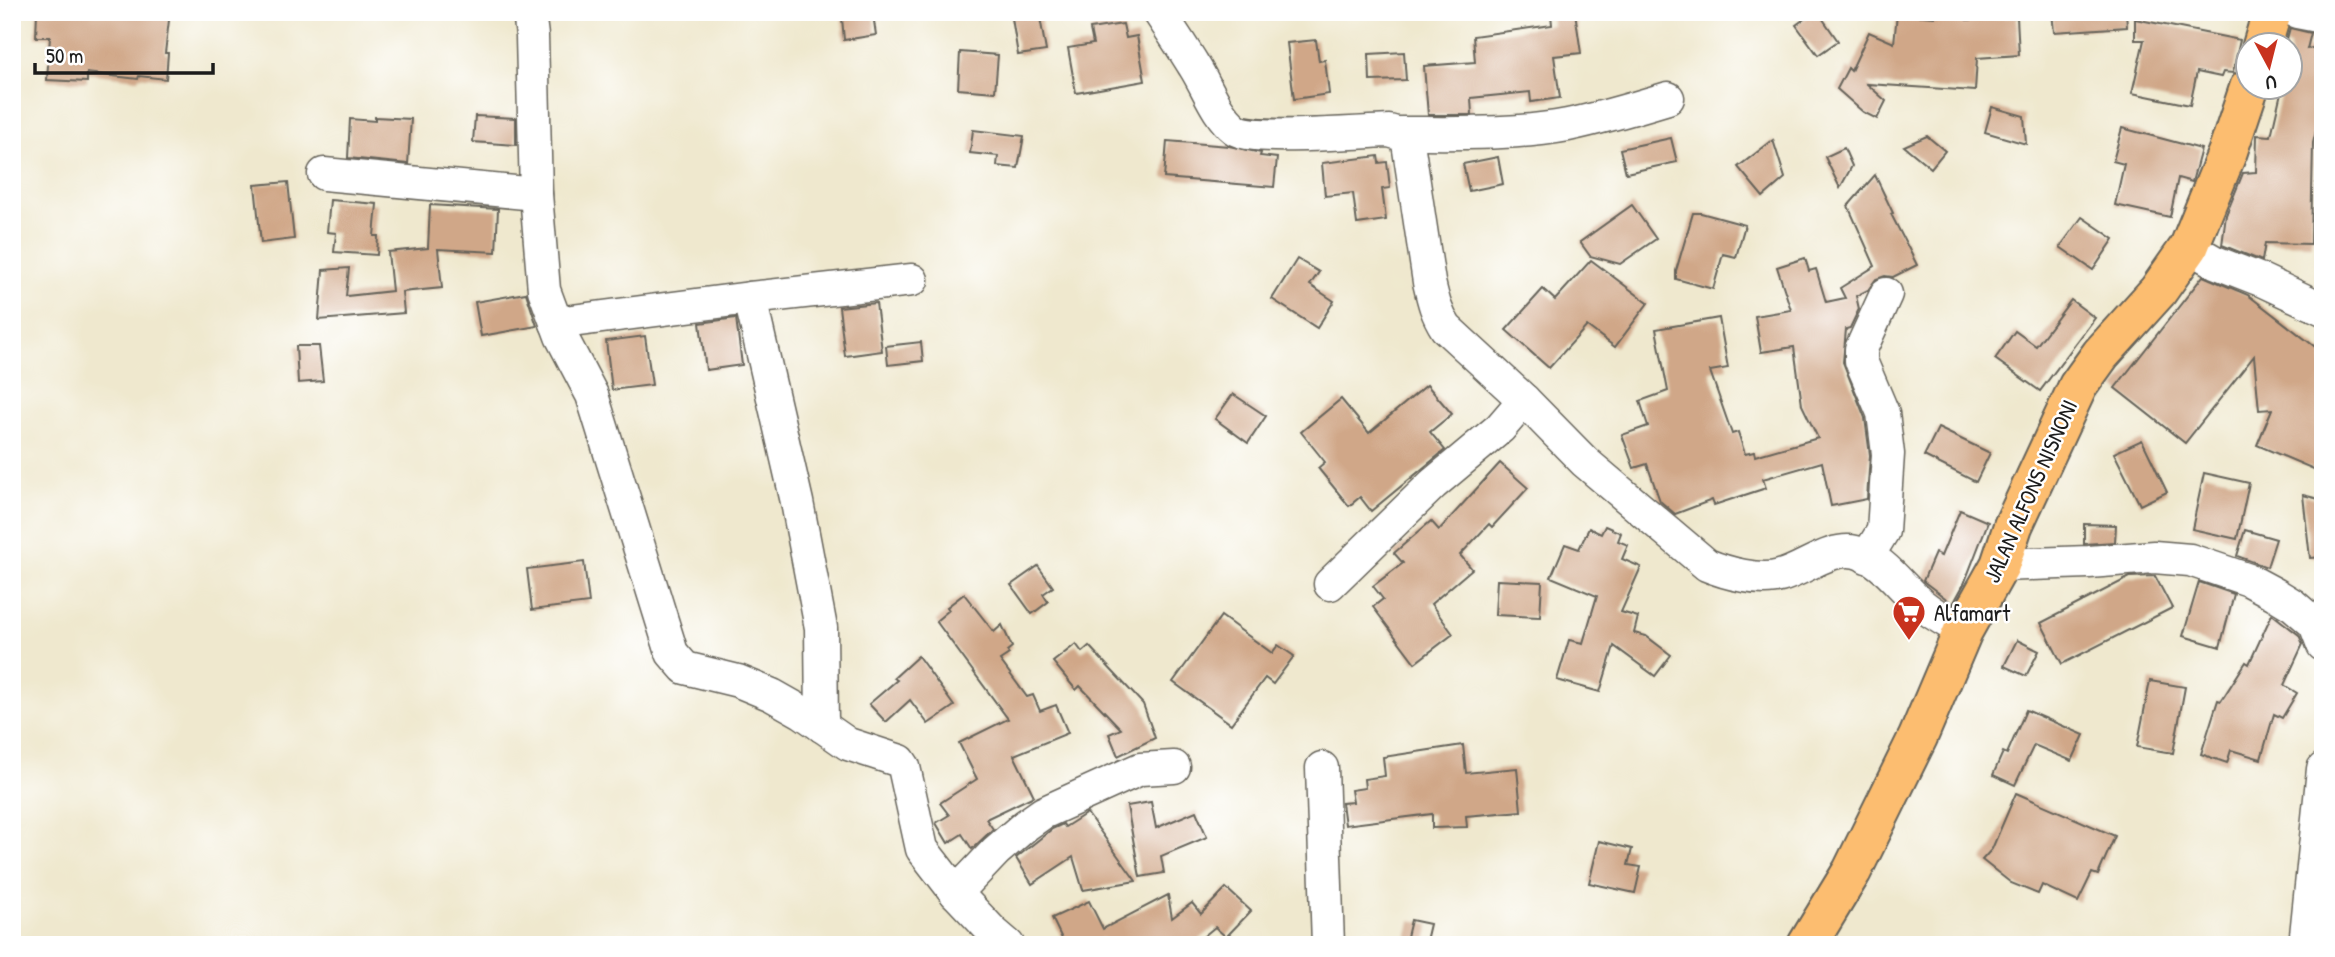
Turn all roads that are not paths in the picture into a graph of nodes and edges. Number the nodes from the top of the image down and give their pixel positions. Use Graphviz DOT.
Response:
graph roads {
  1 [pos="529,12"];
  2 [pos="1159,12"];
  3 [pos="2250,12"];
  4 [pos="2272,12"];
  5 [pos="2297,12"];
  6 [pos="2323,17"];
  7 [pos="2253,32"];
  8 [pos="2266,32"];
  9 [pos="1668,98"];
  10 [pos="2244,102"];
  11 [pos="1401,133"];
  12 [pos="324,174"];
  13 [pos="536,194"];
  14 [pos="2189,247"];
  15 [pos="912,280"];
  16 [pos="1886,294"];
  17 [pos="751,298"];
  18 [pos="2323,309"];
  19 [pos="556,323"];
  20 [pos="1524,400"];
  21 [pos="1867,556"];
  22 [pos="2000,565"];
  23 [pos="1330,584"];
  24 [pos="1963,631"];
  25 [pos="2320,634"];
  26 [pos="822,726"];
  27 [pos="1174,768"];
  28 [pos="1322,768"];
  29 [pos="2323,769"];
  30 [pos="956,893"];
  31 [pos="1008,945"];
  32 [pos="1328,945"];
  33 [pos="1807,945"];
  34 [pos="2305,945"];
  1 -- 13 [label="street"];
  2 -- 11 [label="street"];
  3 -- 7 [label="street"];
  4 -- 8 [label="main road"];
  5 -- 6 [label="street"];
  9 -- 11 [label="street"];
  10 -- 14 [label="main road, JALAN ALFONS NISNONI"];
  11 -- 20 [label="street"];
  12 -- 13 [label="street"];
  13 -- 19 [label="street"];
  14 -- 18 [label="street"];
  14 -- 22 [label="main road, JALAN ALFONS NISNONI"];
  15 -- 17 [label="street"];
  16 -- 21 [label="street"];
  17 -- 19 [label="street"];
  17 -- 26 [label="street"];
  19 -- 26 [label="street"];
  20 -- 21 [label="street"];
  20 -- 23 [label="street"];
  21 -- 24 [label="street"];
  22 -- 24 [label="main road, JALAN ALFONS NISNONI"];
  22 -- 25 [label="street"];
  24 -- 33 [label="main road, JALAN ALFONS NISNONI"];
  26 -- 30 [label="street"];
  27 -- 30 [label="street"];
  28 -- 32 [label="street"];
  29 -- 34 [label="street"];
  30 -- 31 [label="street"];
}
